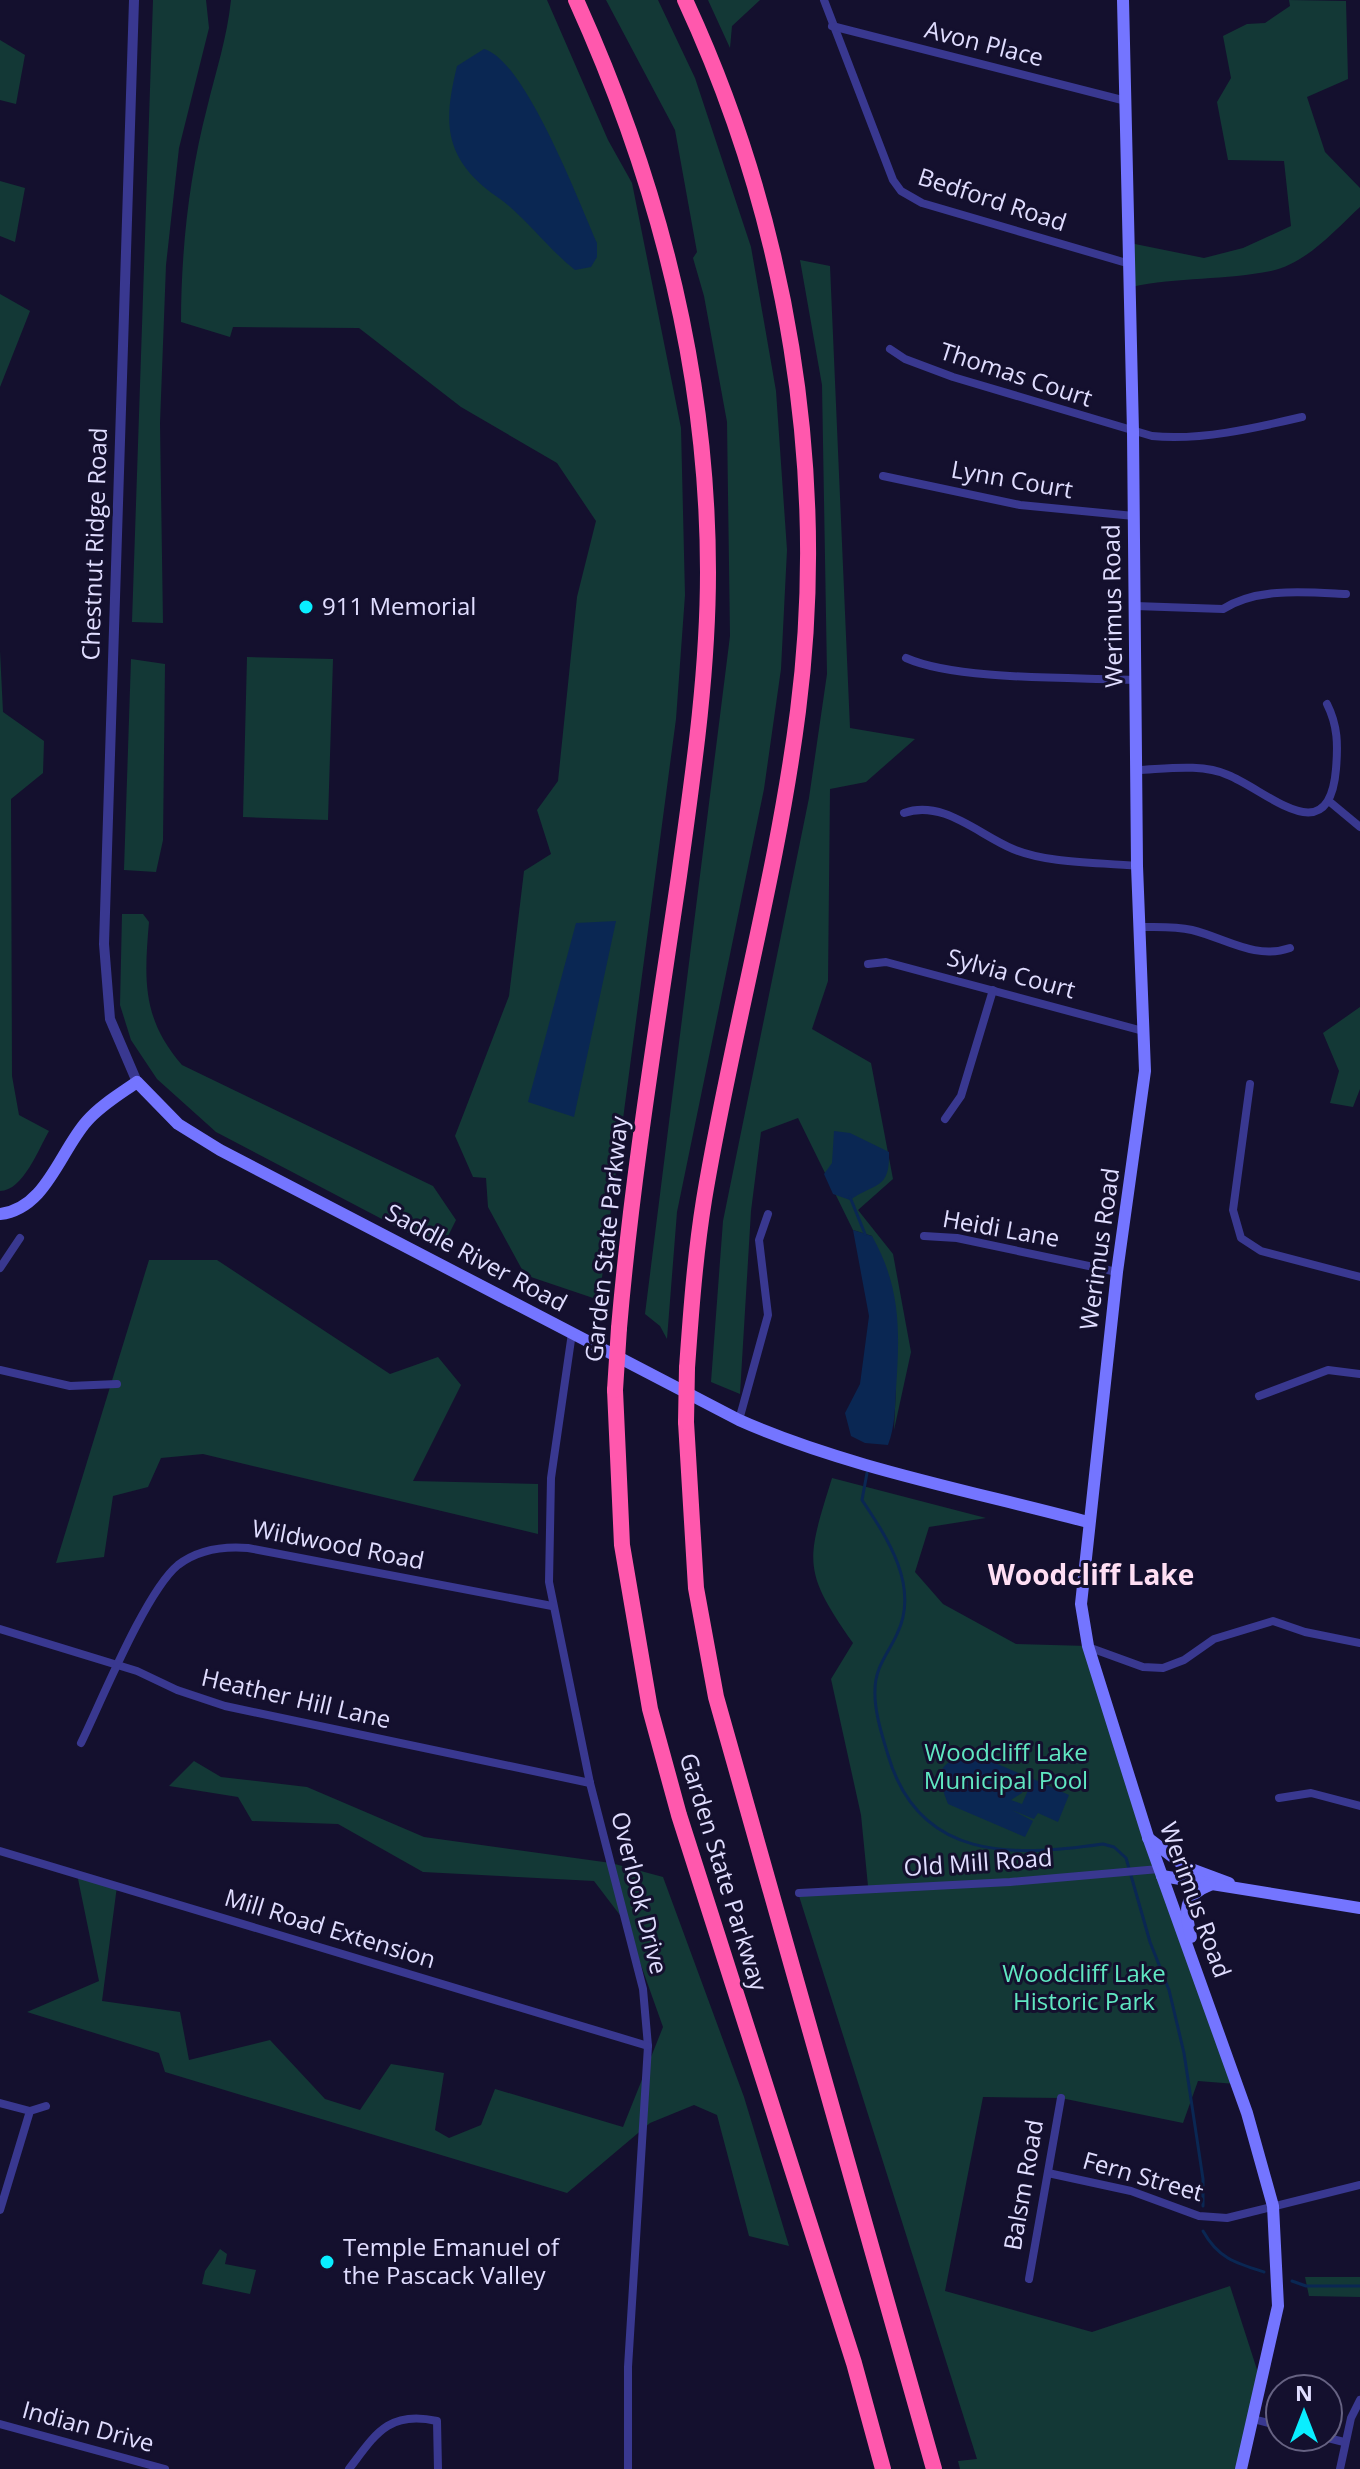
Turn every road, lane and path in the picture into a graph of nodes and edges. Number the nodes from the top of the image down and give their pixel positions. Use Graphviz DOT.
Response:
graph roads {
  1 [pos="134,0"];
  2 [pos="576,0"];
  3 [pos="685,0"];
  4 [pos="824,0"];
  5 [pos="1123,0"];
  6 [pos="832,26"];
  7 [pos="1126,101"];
  8 [pos="1130,264"];
  9 [pos="890,349"];
  10 [pos="1302,417"];
  11 [pos="1133,432"];
  12 [pos="883,476"];
  13 [pos="1134,516"];
  14 [pos="1346,594"];
  15 [pos="1135,606"];
  16 [pos="906,658"];
  17 [pos="1136,680"];
  18 [pos="1327,704"];
  19 [pos="1137,770"];
  20 [pos="1330,802"];
  21 [pos="904,813"];
  22 [pos="1360,827"];
  23 [pos="1137,866"];
  24 [pos="1141,927"];
  25 [pos="1290,948"];
  26 [pos="868,964"];
  27 [pos="993,990"];
  28 [pos="1143,1031"];
  29 [pos="137,1082"];
  30 [pos="1250,1084"];
  31 [pos="945,1119"];
  32 [pos="0,1214"];
  33 [pos="768,1214"];
  34 [pos="924,1236"];
  35 [pos="20,1238"];
  36 [pos="0,1268"];
  37 [pos="1117,1272"];
  38 [pos="1360,1277"];
  39 [pos="572,1333"];
  40 [pos="0,1370"];
  41 [pos="1360,1374"];
  42 [pos="117,1384"];
  43 [pos="1259,1396"];
  44 [pos="739,1420"];
  45 [pos="1088,1522"];
  46 [pos="552,1606"];
  47 [pos="0,1629"];
  48 [pos="1360,1643"];
  49 [pos="1088,1646"];
  50 [pos="118,1666"];
  51 [pos="81,1743"];
  52 [pos="590,1783"];
  53 [pos="1279,1798"];
  54 [pos="1360,1806"];
  55 [pos="1148,1837"];
  56 [pos="0,1851"];
  57 [pos="1160,1873"];
  58 [pos="1211,1884"];
  59 [pos="1234,1888"];
  60 [pos="799,1893"];
  61 [pos="1360,1908"];
  62 [pos="1195,1964"];
  63 [pos="648,2046"];
  64 [pos="1061,2098"];
  65 [pos="0,2103"];
  66 [pos="46,2106"];
  67 [pos="30,2111"];
  68 [pos="1048,2173"];
  69 [pos="1360,2185"];
  70 [pos="1273,2206"];
  71 [pos="0,2210"];
  72 [pos="1029,2279"];
  73 [pos="1360,2400"];
  74 [pos="1253,2419"];
  75 [pos="1264,2422"];
  76 [pos="0,2424"];
  77 [pos="1344,2442"];
  78 [pos="165,2469"];
  79 [pos="349,2469"];
  80 [pos="438,2469"];
  81 [pos="628,2469"];
  82 [pos="883,2469"];
  83 [pos="934,2469"];
  84 [pos="1241,2469"];
  1 -- 29 [label="street, Chestnut Ridge Road"];
  2 -- 82 [label="highway, Garden State Parkway, bridge"];
  3 -- 83 [label="highway, Garden State Parkway, bridge"];
  4 -- 6 [label="street, Bedford Road"];
  5 -- 7 [label="main road, Werimus Road"];
  6 -- 7 [label="street, Avon Place"];
  6 -- 8 [label="street, Bedford Road"];
  7 -- 8 [label="main road, Werimus Road"];
  8 -- 11 [label="main road, Werimus Road"];
  9 -- 11 [label="street, Thomas Court"];
  10 -- 11 [label="street, Thomas Court"];
  11 -- 13 [label="main road, Werimus Road"];
  12 -- 13 [label="street, Lynn Court"];
  13 -- 15 [label="main road, Werimus Road"];
  14 -- 15 [label="street"];
  15 -- 17 [label="main road, Werimus Road"];
  16 -- 17 [label="street"];
  17 -- 19 [label="main road, Werimus Road"];
  18 -- 20 [label="street"];
  19 -- 20 [label="street"];
  19 -- 23 [label="main road, Werimus Road"];
  20 -- 22 [label="street"];
  21 -- 23 [label="street"];
  23 -- 24 [label="main road, Werimus Road"];
  24 -- 25 [label="street"];
  24 -- 28 [label="main road, Werimus Road"];
  26 -- 27 [label="street, Sylvia Court"];
  27 -- 28 [label="street, Sylvia Court"];
  27 -- 31 [label="street"];
  28 -- 37 [label="main road, Werimus Road"];
  29 -- 32 [label="main road"];
  29 -- 39 [label="main road, Saddle River Road"];
  30 -- 38 [label="street"];
  33 -- 44 [label="street"];
  34 -- 37 [label="street, Heidi Lane"];
  35 -- 36 [label="street"];
  37 -- 45 [label="main road, Werimus Road"];
  39 -- 44 [label="main road, Saddle River Road"];
  39 -- 46 [label="street, Overlook Drive"];
  40 -- 42 [label="street"];
  41 -- 43 [label="street"];
  44 -- 45 [label="main road, Saddle River Road"];
  45 -- 49 [label="main road, Werimus Road"];
  46 -- 50 [label="street, Wildwood Road"];
  46 -- 52 [label="street, Overlook Drive"];
  47 -- 50 [label="street, Heather Hill Lane"];
  48 -- 49 [label="street"];
  49 -- 55 [label="main road, Werimus Road"];
  50 -- 51 [label="street, Wildwood Road"];
  50 -- 52 [label="street, Heather Hill Lane"];
  52 -- 63 [label="street, Overlook Drive"];
  53 -- 54 [label="street"];
  55 -- 57 [label="main road, Werimus Road"];
  55 -- 59 [label="main road"];
  56 -- 63 [label="street, Mill Road Extension"];
  57 -- 58 [label="main road"];
  57 -- 60 [label="street, Old Mill Road"];
  57 -- 62 [label="main road, Werimus Road"];
  58 -- 59 [label="main road"];
  58 -- 62 [label="main road"];
  59 -- 61 [label="main road"];
  62 -- 70 [label="main road, Werimus Road"];
  63 -- 81 [label="street, Overlook Drive"];
  64 -- 68 [label="street, Balsm Road"];
  65 -- 67 [label="street"];
  66 -- 67 [label="street"];
  67 -- 71 [label="street"];
  68 -- 70 [label="street, Fern Street"];
  68 -- 72 [label="street, Balsm Road"];
  69 -- 70 [label="street, Fern Street"];
  70 -- 74 [label="main road, Werimus Road"];
  73 -- 77 [label="street"];
  74 -- 75 [label="street"];
  74 -- 84 [label="main road, Werimus Road"];
  76 -- 78 [label="street, Indian Drive"];
  79 -- 80 [label="street"];
}
